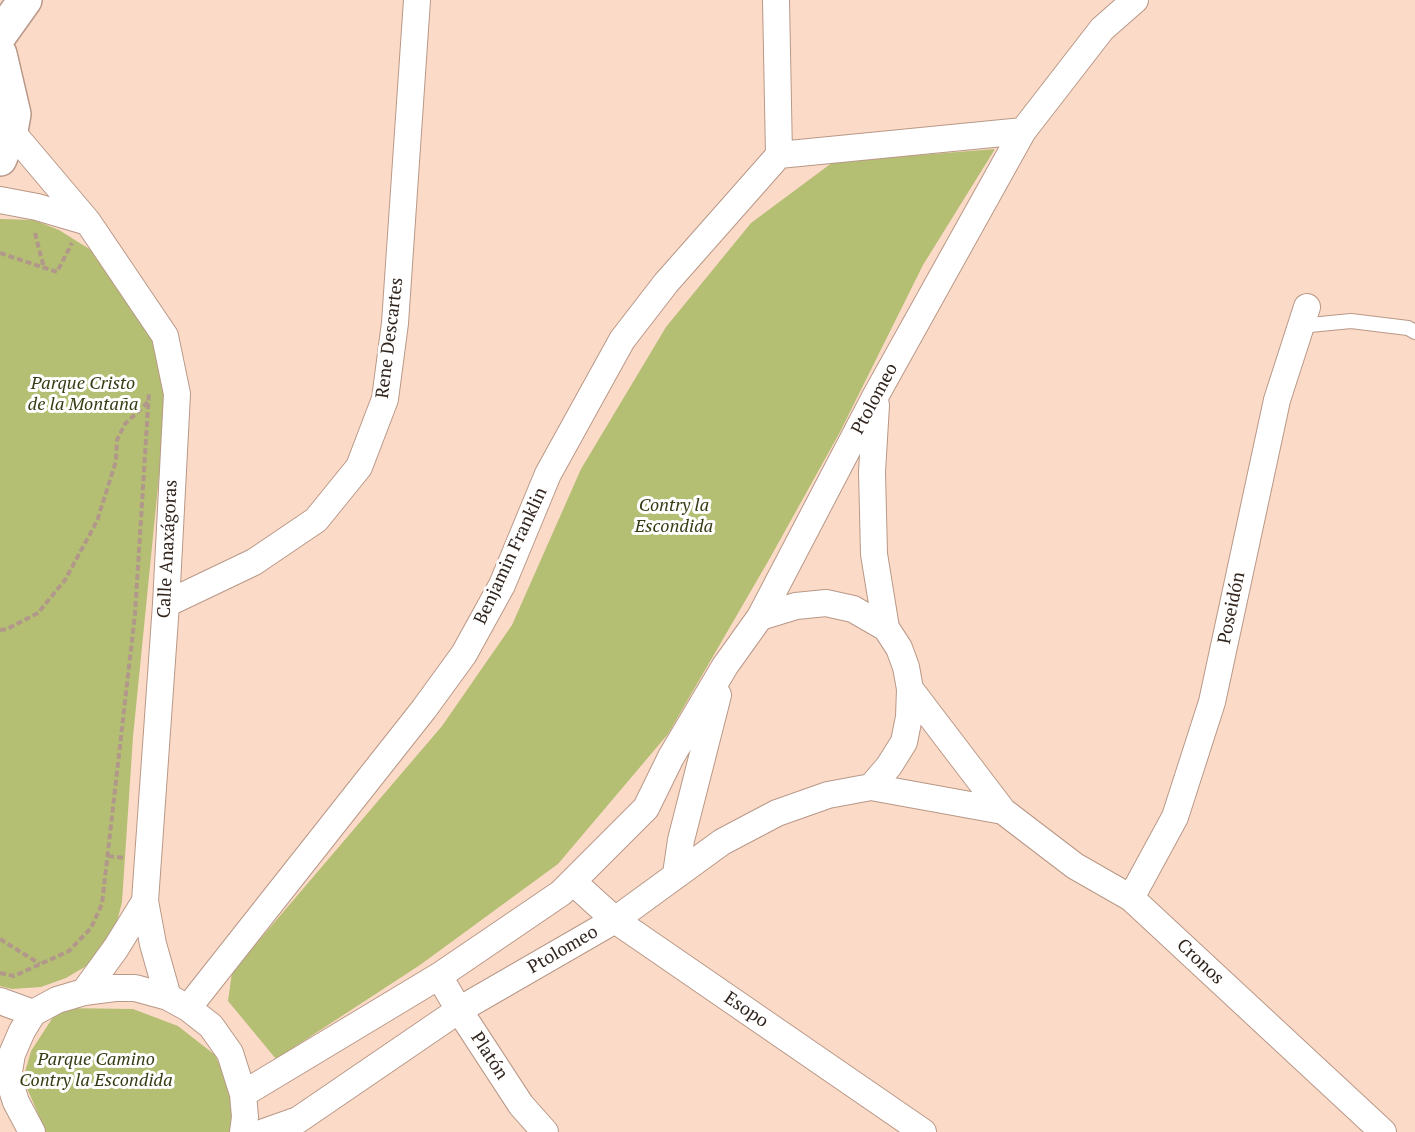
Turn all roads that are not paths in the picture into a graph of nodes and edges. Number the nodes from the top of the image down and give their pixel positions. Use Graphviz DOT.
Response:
graph roads {
  1 [pos="25,0"];
  2 [pos="417,0"];
  3 [pos="776,0"];
  4 [pos="1135,0"];
  5 [pos="0,35"];
  6 [pos="0,54"];
  7 [pos="1023,130"];
  8 [pos="6,145"];
  9 [pos="779,155"];
  10 [pos="0,200"];
  11 [pos="88,222"];
  12 [pos="1303,317"];
  13 [pos="1415,332"];
  14 [pos="876,395"];
  15 [pos="166,604"];
  16 [pos="760,617"];
  17 [pos="886,628"];
  18 [pos="725,666"];
  19 [pos="910,689"];
  20 [pos="871,787"];
  21 [pos="1003,811"];
  22 [pos="676,874"];
  23 [pos="573,882"];
  24 [pos="1131,898"];
  25 [pos="145,901"];
  26 [pos="615,920"];
  27 [pos="439,976"];
  28 [pos="84,992"];
  29 [pos="0,1001"];
  30 [pos="178,1002"];
  31 [pos="459,1010"];
  32 [pos="33,1014"];
  33 [pos="4,1073"];
  34 [pos="243,1094"];
  35 [pos="32,1132"];
  36 [pos="243,1132"];
  37 [pos="264,1132"];
  38 [pos="545,1132"];
  39 [pos="923,1132"];
  40 [pos="1383,1132"];
  1 -- 5 [label="street"];
  2 -- 15 [label="street, Rene Descartes"];
  3 -- 9 [label="street"];
  4 -- 7 [label="street, Ptolomeo"];
  6 -- 8 [label="street"];
  7 -- 9 [label="street"];
  7 -- 14 [label="street, Ptolomeo"];
  8 -- 11 [label="street, Calle Anaxágoras"];
  9 -- 30 [label="street, Benjamin Franklin"];
  10 -- 11 [label="street"];
  11 -- 15 [label="street, Calle Anaxágoras"];
  12 -- 13 [label="lane"];
  12 -- 24 [label="street, Poseidón"];
  14 -- 16 [label="street, Ptolomeo"];
  14 -- 17 [label="street"];
  15 -- 25 [label="street, Calle Anaxágoras"];
  16 -- 17 [label="street"];
  16 -- 18 [label="street, Ptolomeo"];
  17 -- 19 [label="street"];
  18 -- 22 [label="street, Ptolomeo"];
  18 -- 23 [label="street, Ptolomeo"];
  19 -- 20 [label="street"];
  19 -- 21 [label="street, Cronos"];
  20 -- 21 [label="street, Cronos"];
  20 -- 22 [label="street"];
  21 -- 24 [label="street, Cronos"];
  22 -- 26 [label="street, Ptolomeo"];
  23 -- 26 [label="street, Esopo"];
  23 -- 27 [label="street, Ptolomeo"];
  24 -- 40 [label="street, Cronos"];
  25 -- 28 [label="street, Calle Anaxágoras"];
  25 -- 30 [label="street, Calle Anaxágoras"];
  26 -- 31 [label="street, Ptolomeo"];
  26 -- 39 [label="street, Esopo"];
  27 -- 31 [label="street, Platón"];
  27 -- 34 [label="street, Ptolomeo"];
  28 -- 30 [label="street"];
  28 -- 32 [label="street"];
  29 -- 32 [label="street"];
  30 -- 34 [label="street"];
  31 -- 37 [label="street, Ptolomeo"];
  31 -- 38 [label="street, Platón"];
  32 -- 33 [label="street"];
  33 -- 35 [label="street"];
  34 -- 36 [label="street"];
}
